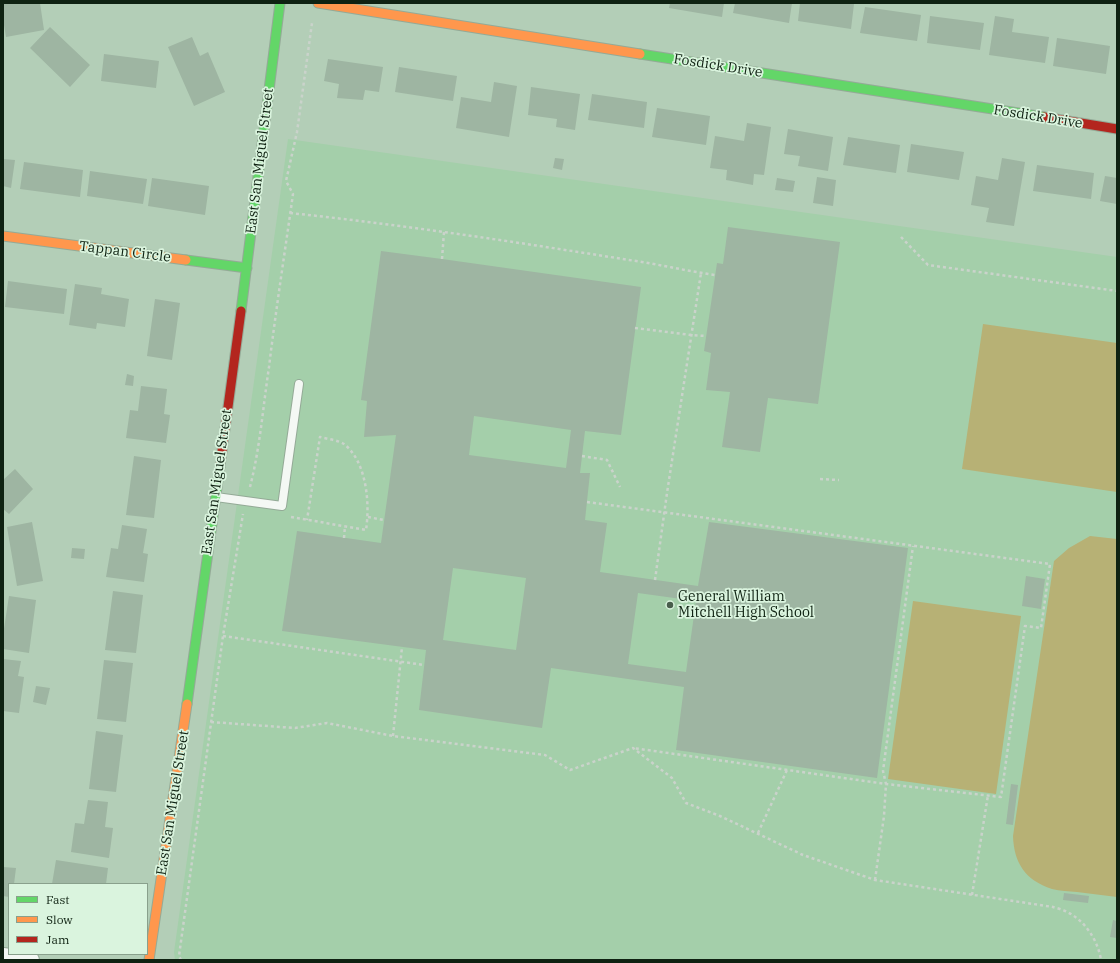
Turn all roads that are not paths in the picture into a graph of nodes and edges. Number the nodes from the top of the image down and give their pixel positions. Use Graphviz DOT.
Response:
graph roads {
  1 [pos="280,3"];
  2 [pos="318,3"];
  3 [pos="1117,129"];
  4 [pos="3,236"];
  5 [pos="247,268"];
  6 [pos="299,384"];
  7 [pos="215,497"];
  8 [pos="3,956"];
  9 [pos="31,960"];
  10 [pos="149,960"];
  1 -- 5 [label="street, East San Miguel Street"];
  2 -- 3 [label="street, Fosdick Drive"];
  4 -- 5 [label="street, Tappan Circle"];
  5 -- 7 [label="street, East San Miguel Street"];
  6 -- 7 [label="lane"];
  7 -- 10 [label="street, East San Miguel Street"];
  8 -- 9 [label="street"];
}
